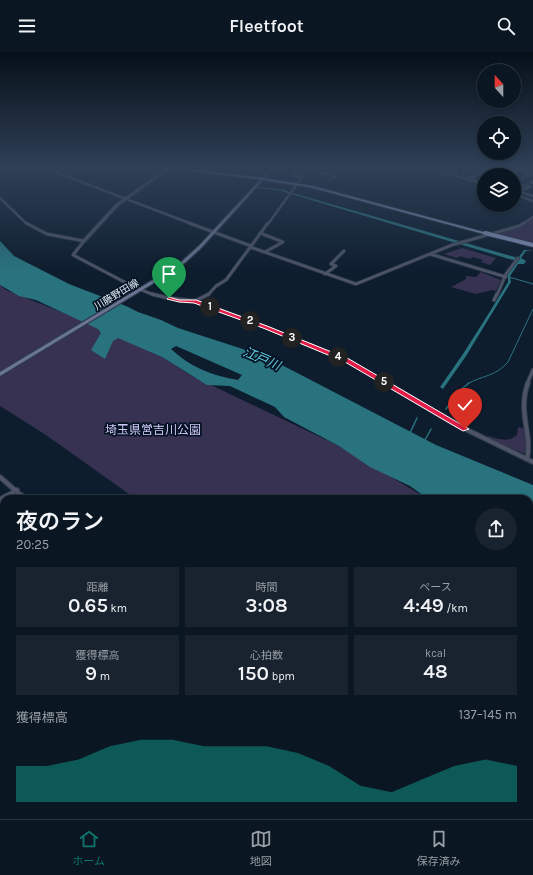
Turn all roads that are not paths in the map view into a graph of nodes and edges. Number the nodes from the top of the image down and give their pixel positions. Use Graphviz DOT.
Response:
graph roads {
  1 [pos="5,203"];
  2 [pos="121,203"];
  3 [pos="136,203"];
  4 [pos="241,203"];
  5 [pos="283,203"];
  6 [pos="370,203"];
  7 [pos="533,217"];
  8 [pos="214,232"];
  9 [pos="260,233"];
  10 [pos="84,241"];
  11 [pos="533,245"];
  12 [pos="250,247"];
  13 [pos="344,251"];
  14 [pos="265,252"];
  15 [pos="429,254"];
  16 [pos="516,259"];
  17 [pos="324,274"];
  18 [pos="506,278"];
  19 [pos="139,291"];
  20 [pos="494,300"];
  21 [pos="195,301"];
  22 [pos="533,370"];
  23 [pos="0,374"];
  24 [pos="527,459"];
  25 [pos="533,462"];
  26 [pos="0,477"];
  27 [pos="16,490"];
  28 [pos="8,495"];
  29 [pos="20,495"];
  1 -- 10 [label="street"];
  2 -- 10 [label="street"];
  3 -- 8 [label="street"];
  4 -- 8 [label="main road, 川藤野田線"];
  5 -- 9 [label="street"];
  6 -- 11 [label="main road, bridge"];
  7 -- 15 [label="street"];
  8 -- 12 [label="street"];
  8 -- 19 [label="main road, 川藤野田線"];
  9 -- 12 [label="street"];
  9 -- 14 [label="street"];
  10 -- 19 [label="street"];
  12 -- 14 [label="street"];
  12 -- 21 [label="street"];
  13 -- 17 [label="street"];
  14 -- 17 [label="street"];
  15 -- 17 [label="street"];
  15 -- 18 [label="street"];
  16 -- 18 [label="street"];
  18 -- 20 [label="street"];
  19 -- 21 [label="street"];
  19 -- 23 [label="main road, 川藤野田線"];
  21 -- 24 [label="street"];
  22 -- 24 [label="street"];
  24 -- 25 [label="street"];
  26 -- 27 [label="street"];
  27 -- 28 [label="street"];
  27 -- 29 [label="street"];
}
